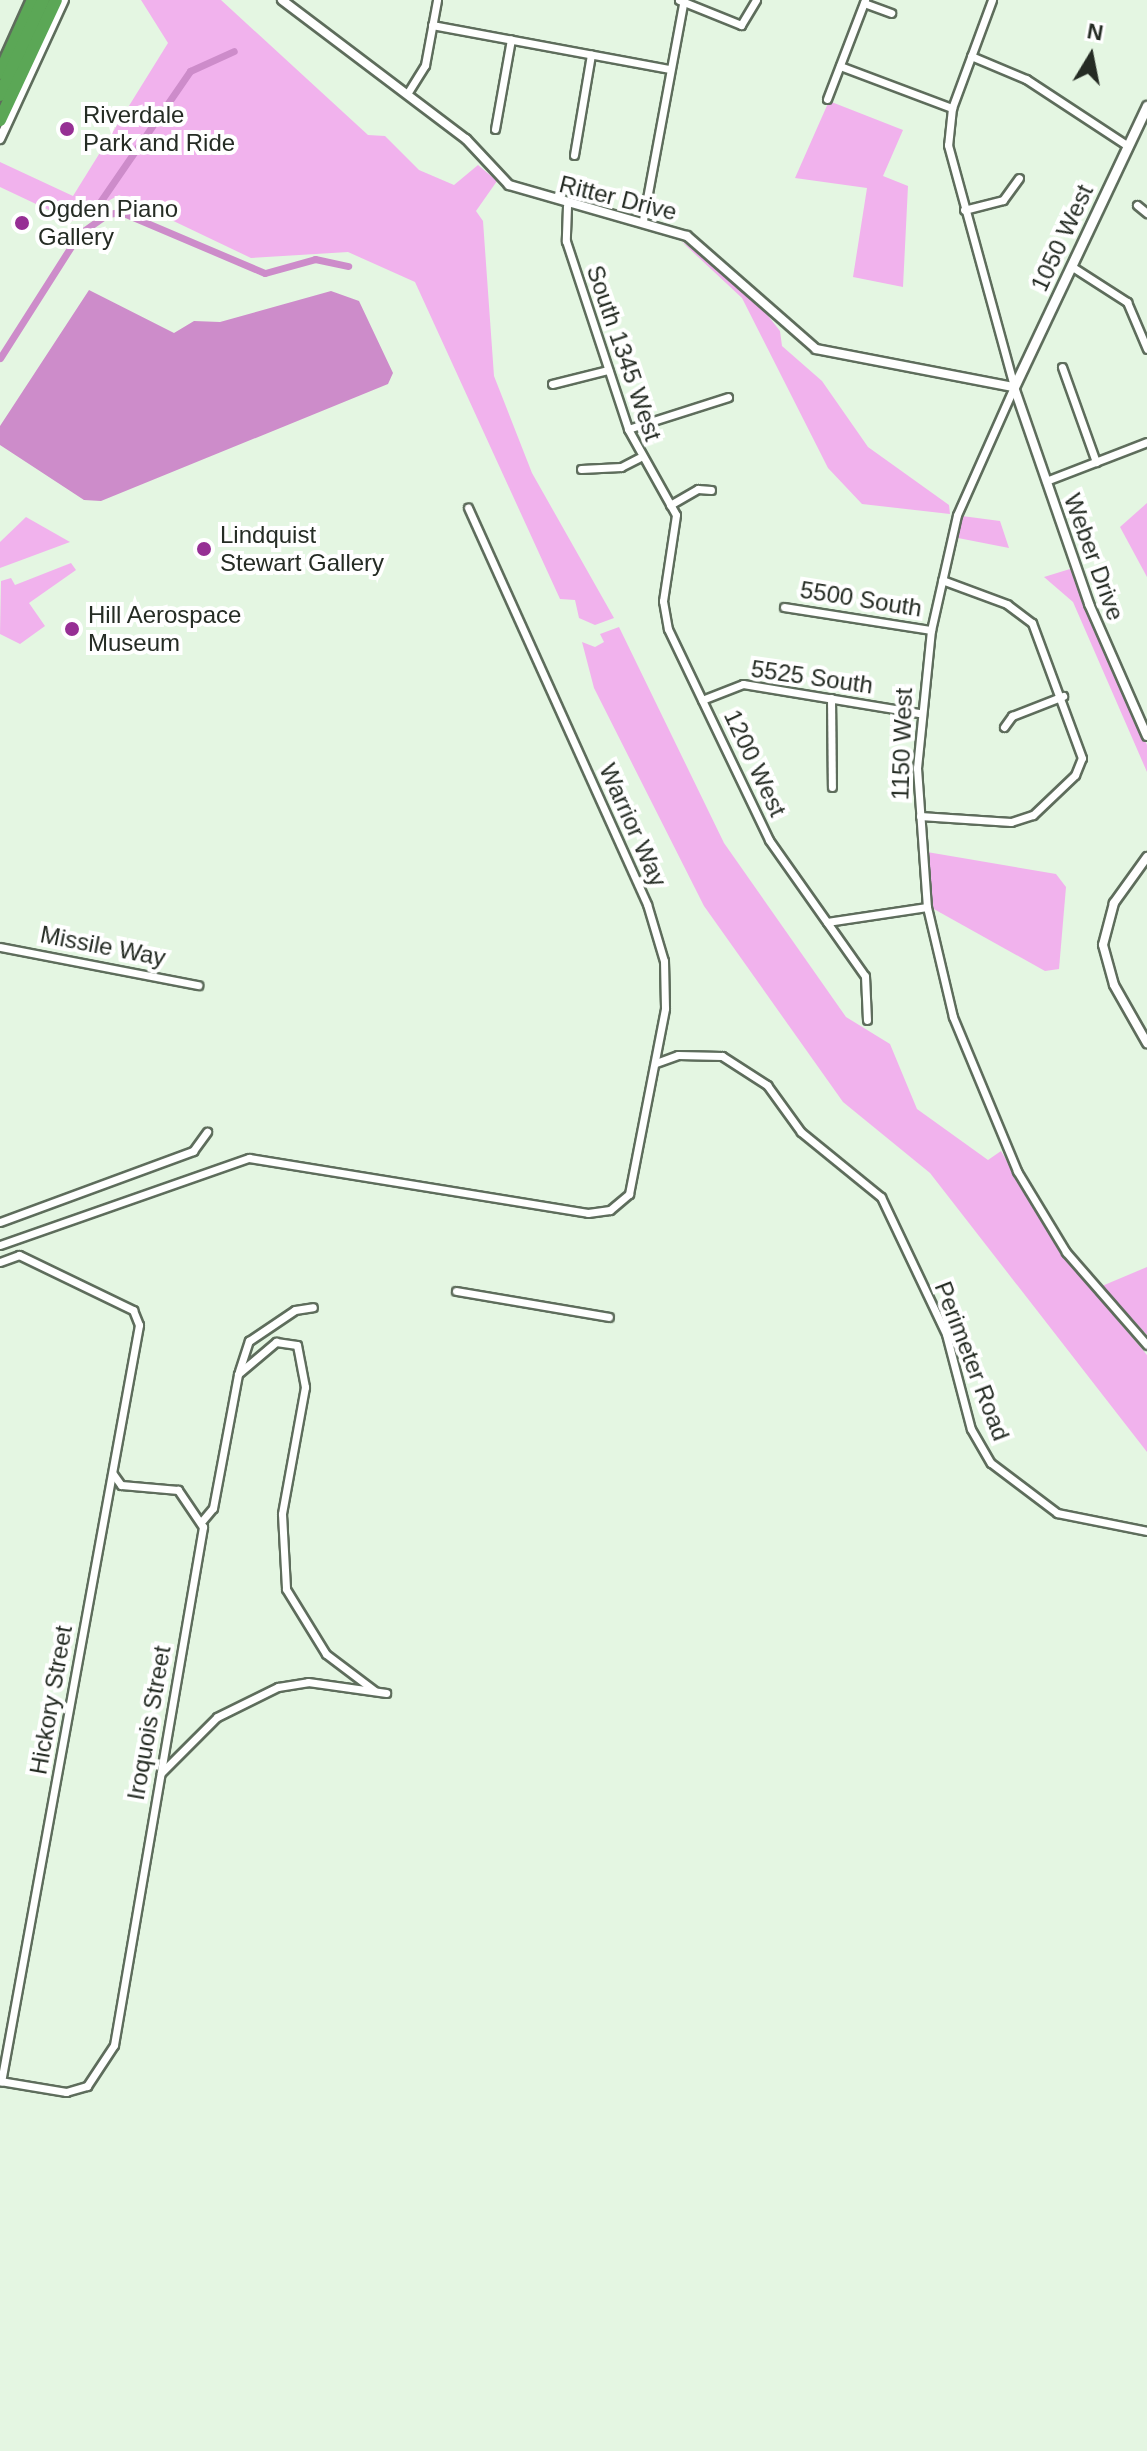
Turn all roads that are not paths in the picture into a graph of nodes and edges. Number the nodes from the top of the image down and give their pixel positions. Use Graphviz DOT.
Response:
graph roads {
  1 [pos="33,0"];
  2 [pos="43,0"];
  3 [pos="56,0"];
  4 [pos="64,0"];
  5 [pos="282,0"];
  6 [pos="437,0"];
  7 [pos="756,0"];
  8 [pos="992,0"];
  9 [pos="865,1"];
  10 [pos="681,2"];
  11 [pos="891,13"];
  12 [pos="432,25"];
  13 [pos="511,39"];
  14 [pos="591,54"];
  15 [pos="971,56"];
  16 [pos="840,66"];
  17 [pos="670,69"];
  18 [pos="0,73"];
  19 [pos="407,94"];
  20 [pos="0,95"];
  21 [pos="827,99"];
  22 [pos="1147,106"];
  23 [pos="952,108"];
  24 [pos="0,120"];
  25 [pos="495,129"];
  26 [pos="0,139"];
  27 [pos="1128,146"];
  28 [pos="574,155"];
  29 [pos="1019,178"];
  30 [pos="1137,205"];
  31 [pos="567,206"];
  32 [pos="964,210"];
  33 [pos="1147,213"];
  34 [pos="643,220"];
  35 [pos="1071,266"];
  36 [pos="1146,345"];
  37 [pos="1062,367"];
  38 [pos="608,370"];
  39 [pos="552,384"];
  40 [pos="1014,387"];
  41 [pos="728,397"];
  42 [pos="628,429"];
  43 [pos="1147,442"];
  44 [pos="639,458"];
  45 [pos="1096,462"];
  46 [pos="581,469"];
  47 [pos="1046,481"];
  48 [pos="711,490"];
  49 [pos="670,505"];
  50 [pos="468,508"];
  51 [pos="942,580"];
  52 [pos="784,607"];
  53 [pos="931,630"];
  54 [pos="1063,696"];
  55 [pos="831,698"];
  56 [pos="702,700"];
  57 [pos="919,713"];
  58 [pos="1004,727"];
  59 [pos="1147,736"];
  60 [pos="832,787"];
  61 [pos="920,816"];
  62 [pos="1147,857"];
  63 [pos="927,907"];
  64 [pos="827,922"];
  65 [pos="0,947"];
  66 [pos="198,985"];
  67 [pos="867,1020"];
  68 [pos="1147,1043"];
  69 [pos="656,1063"];
  70 [pos="207,1132"];
  71 [pos="0,1222"];
  72 [pos="0,1245"];
  73 [pos="0,1262"];
  74 [pos="456,1291"];
  75 [pos="313,1307"];
  76 [pos="609,1317"];
  77 [pos="1147,1345"];
  78 [pos="238,1374"];
  79 [pos="113,1472"];
  80 [pos="202,1521"];
  81 [pos="1147,1531"];
  82 [pos="375,1691"];
  83 [pos="386,1693"];
  84 [pos="161,1773"];
  85 [pos="1,2082"];
  1 -- 18 [label="highway"];
  2 -- 20 [label="highway"];
  3 -- 24 [label="highway"];
  4 -- 26 [label="street"];
  5 -- 19 [label="street, Ritter Drive"];
  6 -- 12 [label="street"];
  7 -- 10 [label="street"];
  8 -- 15 [label="street"];
  9 -- 11 [label="street"];
  9 -- 16 [label="street"];
  10 -- 17 [label="street"];
  12 -- 13 [label="street"];
  12 -- 19 [label="street"];
  13 -- 14 [label="street"];
  13 -- 25 [label="street"];
  14 -- 17 [label="street"];
  14 -- 28 [label="street"];
  15 -- 23 [label="street"];
  15 -- 27 [label="street"];
  16 -- 21 [label="street"];
  16 -- 23 [label="street"];
  17 -- 34 [label="street"];
  19 -- 31 [label="street, Ritter Drive"];
  22 -- 27 [label="main road, 1050 West"];
  23 -- 32 [label="street"];
  27 -- 35 [label="main road, 1050 West"];
  29 -- 32 [label="street"];
  30 -- 33 [label="street"];
  31 -- 34 [label="street, Ritter Drive"];
  31 -- 38 [label="street, South 1345 West"];
  32 -- 40 [label="street"];
  34 -- 40 [label="street, Ritter Drive"];
  35 -- 36 [label="street"];
  35 -- 40 [label="main road, 1050 West"];
  37 -- 45 [label="street"];
  38 -- 39 [label="street"];
  38 -- 42 [label="street, South 1345 West"];
  40 -- 47 [label="street, Weber Drive"];
  40 -- 51 [label="street, 1150 West"];
  41 -- 42 [label="street"];
  42 -- 44 [label="street, South 1345 West"];
  43 -- 45 [label="street"];
  44 -- 46 [label="street"];
  44 -- 49 [label="street, South 1345 West"];
  45 -- 47 [label="street"];
  47 -- 59 [label="street, Weber Drive"];
  48 -- 49 [label="street"];
  49 -- 56 [label="street, 1200 West"];
  50 -- 69 [label="street, Warrior Way"];
  51 -- 53 [label="street, 1150 West"];
  51 -- 54 [label="street"];
  52 -- 53 [label="street, 5500 South"];
  53 -- 57 [label="street, 1150 West"];
  54 -- 58 [label="street"];
  54 -- 61 [label="street"];
  55 -- 56 [label="street, 5525 South"];
  55 -- 57 [label="street, 5525 South"];
  55 -- 60 [label="street"];
  56 -- 64 [label="street, 1200 West"];
  57 -- 61 [label="street, 1150 West"];
  61 -- 63 [label="street, 1150 West"];
  62 -- 68 [label="street"];
  63 -- 64 [label="street"];
  63 -- 77 [label="street, 1150 West"];
  64 -- 67 [label="street, 1200 West"];
  65 -- 66 [label="street, Missile Way"];
  69 -- 72 [label="street, Warrior Way"];
  69 -- 81 [label="street, Perimeter Road"];
  70 -- 71 [label="street"];
  73 -- 79 [label="street, Hickory Street"];
  74 -- 76 [label="street"];
  75 -- 78 [label="street, Iroquois Street"];
  78 -- 80 [label="street, Iroquois Street"];
  78 -- 82 [label="street"];
  79 -- 80 [label="street"];
  79 -- 85 [label="street, Hickory Street"];
  80 -- 84 [label="street, Iroquois Street"];
  82 -- 83 [label="street"];
  82 -- 84 [label="street"];
  84 -- 85 [label="street, Iroquois Street"];
}
